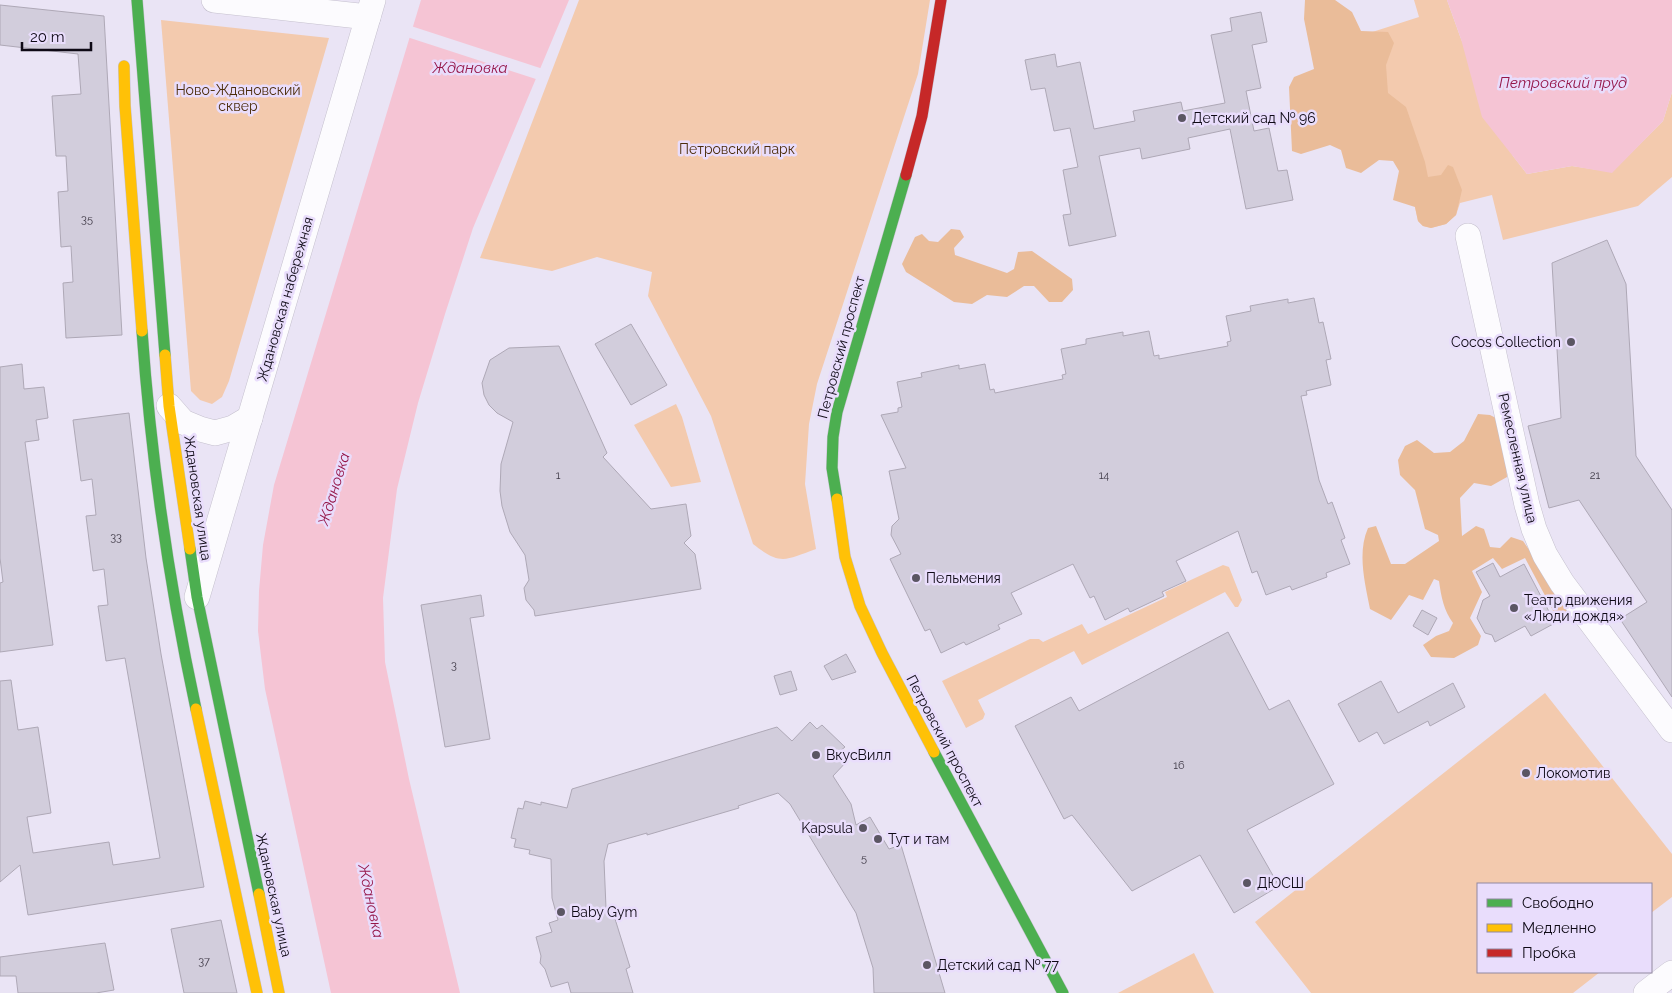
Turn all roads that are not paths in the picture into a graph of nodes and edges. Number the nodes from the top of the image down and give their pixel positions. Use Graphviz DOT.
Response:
graph roads {
  1 [pos="137,0"];
  2 [pos="214,0"];
  3 [pos="941,0"];
  4 [pos="370,8"];
  5 [pos="124,57"];
  6 [pos="1468,236"];
  7 [pos="169,406"];
  8 [pos="250,418"];
  9 [pos="196,597"];
  10 [pos="1672,730"];
  11 [pos="1672,973"];
  12 [pos="1062,991"];
  13 [pos="257,993"];
  14 [pos="279,993"];
  15 [pos="1646,993"];
  1 -- 7 [label="main road, Ждановская улица"];
  2 -- 4 [label="street"];
  3 -- 12 [label="main road, Петровский проспект"];
  4 -- 8 [label="street, Ждановская набережная"];
  5 -- 13 [label="main road"];
  6 -- 10 [label="street, Ремесленная улица"];
  7 -- 8 [label="street"];
  7 -- 9 [label="main road, Ждановская улица"];
  8 -- 9 [label="street, Ждановская набережная"];
  9 -- 14 [label="main road, Ждановская улица"];
  11 -- 15 [label="street"];
}
